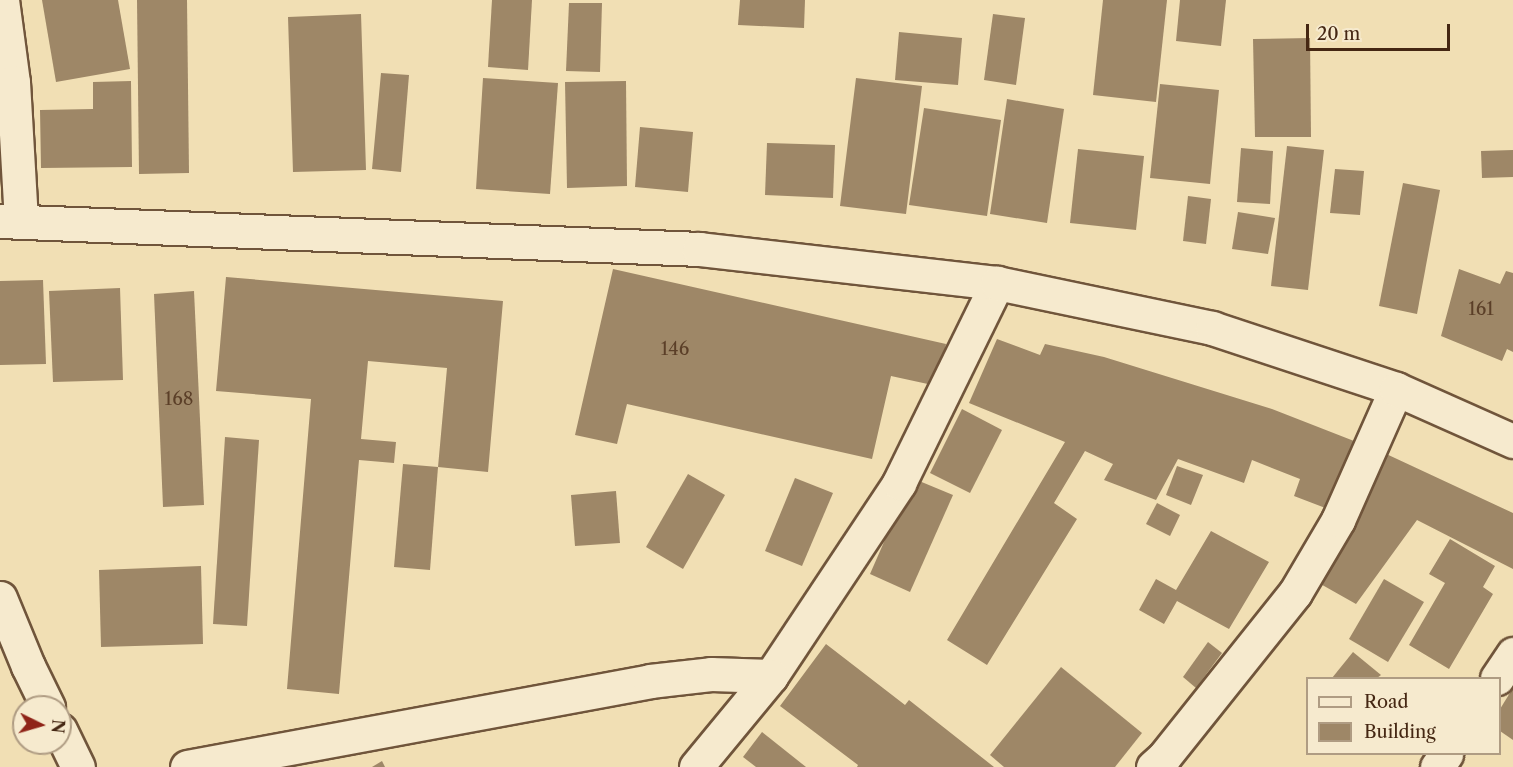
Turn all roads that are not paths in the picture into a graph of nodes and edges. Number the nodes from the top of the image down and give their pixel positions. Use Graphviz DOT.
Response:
graph roads {
  1 [pos="2,0"];
  2 [pos="11,220"];
  3 [pos="997,283"];
  4 [pos="1396,389"];
  5 [pos="1513,441"];
  6 [pos="0,598"];
  7 [pos="1513,654"];
  8 [pos="771,676"];
  9 [pos="1498,677"];
  10 [pos="42,695"];
  11 [pos="187,767"];
  12 [pos="696,767"];
  13 [pos="1153,767"];
  1 -- 2 [label="street"];
  2 -- 3 [label="street"];
  3 -- 4 [label="street"];
  3 -- 8 [label="street"];
  4 -- 5 [label="street"];
  4 -- 13 [label="street"];
  6 -- 10 [label="street"];
  7 -- 9 [label="street"];
  8 -- 11 [label="street"];
  8 -- 12 [label="street"];
}
